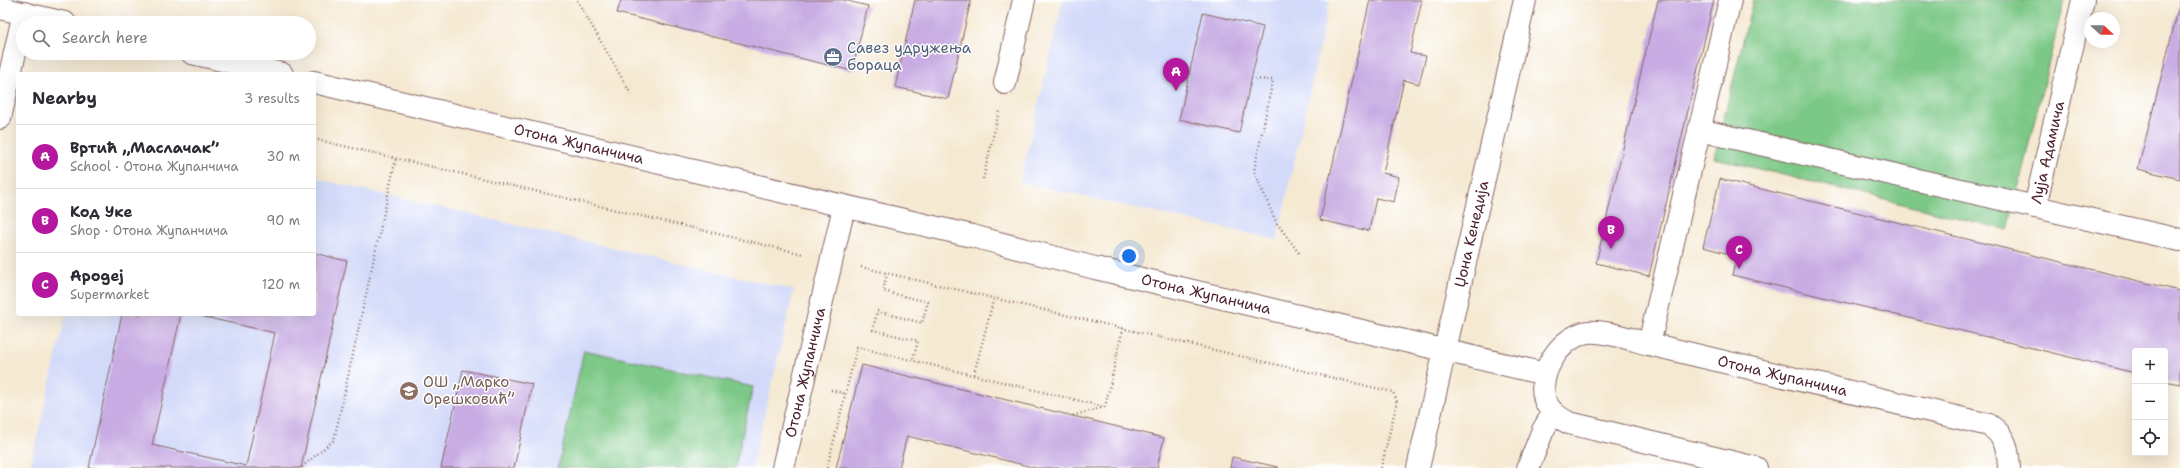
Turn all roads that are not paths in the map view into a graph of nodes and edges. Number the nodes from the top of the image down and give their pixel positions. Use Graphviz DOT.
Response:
graph roads {
  1 [pos="1024,0"];
  2 [pos="1524,0"];
  3 [pos="1730,0"];
  4 [pos="2083,0"];
  5 [pos="0,8"];
  6 [pos="38,10"];
  7 [pos="50,16"];
  8 [pos="20,60"];
  9 [pos="222,60"];
  10 [pos="16,72"];
  11 [pos="273,72"];
  12 [pos="16,73"];
  13 [pos="316,82"];
  14 [pos="1005,83"];
  15 [pos="0,118"];
  16 [pos="1699,130"];
  17 [pos="844,207"];
  18 [pos="2035,207"];
  19 [pos="2180,240"];
  20 [pos="1649,344"];
  21 [pos="1444,350"];
  22 [pos="1545,374"];
  23 [pos="1554,413"];
  24 [pos="783,468"];
  25 [pos="1418,468"];
  26 [pos="1528,468"];
  27 [pos="1756,468"];
  28 [pos="2009,468"];
  1 -- 14 [label="street"];
  2 -- 21 [label="street, Џона Кенедија"];
  3 -- 16 [label="street"];
  4 -- 18 [label="street, Луја Адамича"];
  5 -- 6 [label="street"];
  6 -- 7 [label="street"];
  8 -- 10 [label="street"];
  9 -- 11 [label="street"];
  12 -- 15 [label="street"];
  13 -- 17 [label="street, Отона Жупанчича"];
  16 -- 18 [label="street"];
  16 -- 20 [label="street"];
  17 -- 21 [label="street, Отона Жупанчича"];
  17 -- 24 [label="street, Отона Жупанчича"];
  18 -- 19 [label="street, Луја Адамича"];
  20 -- 22 [label="street, Отона Жупанчича"];
  20 -- 28 [label="street, Отона Жупанчича"];
  21 -- 22 [label="street, Отона Жупанчича"];
  21 -- 25 [label="street, Џона Кенедија"];
  22 -- 23 [label="street, Отона Жупанчича"];
  23 -- 26 [label="street"];
  23 -- 27 [label="street"];
}
